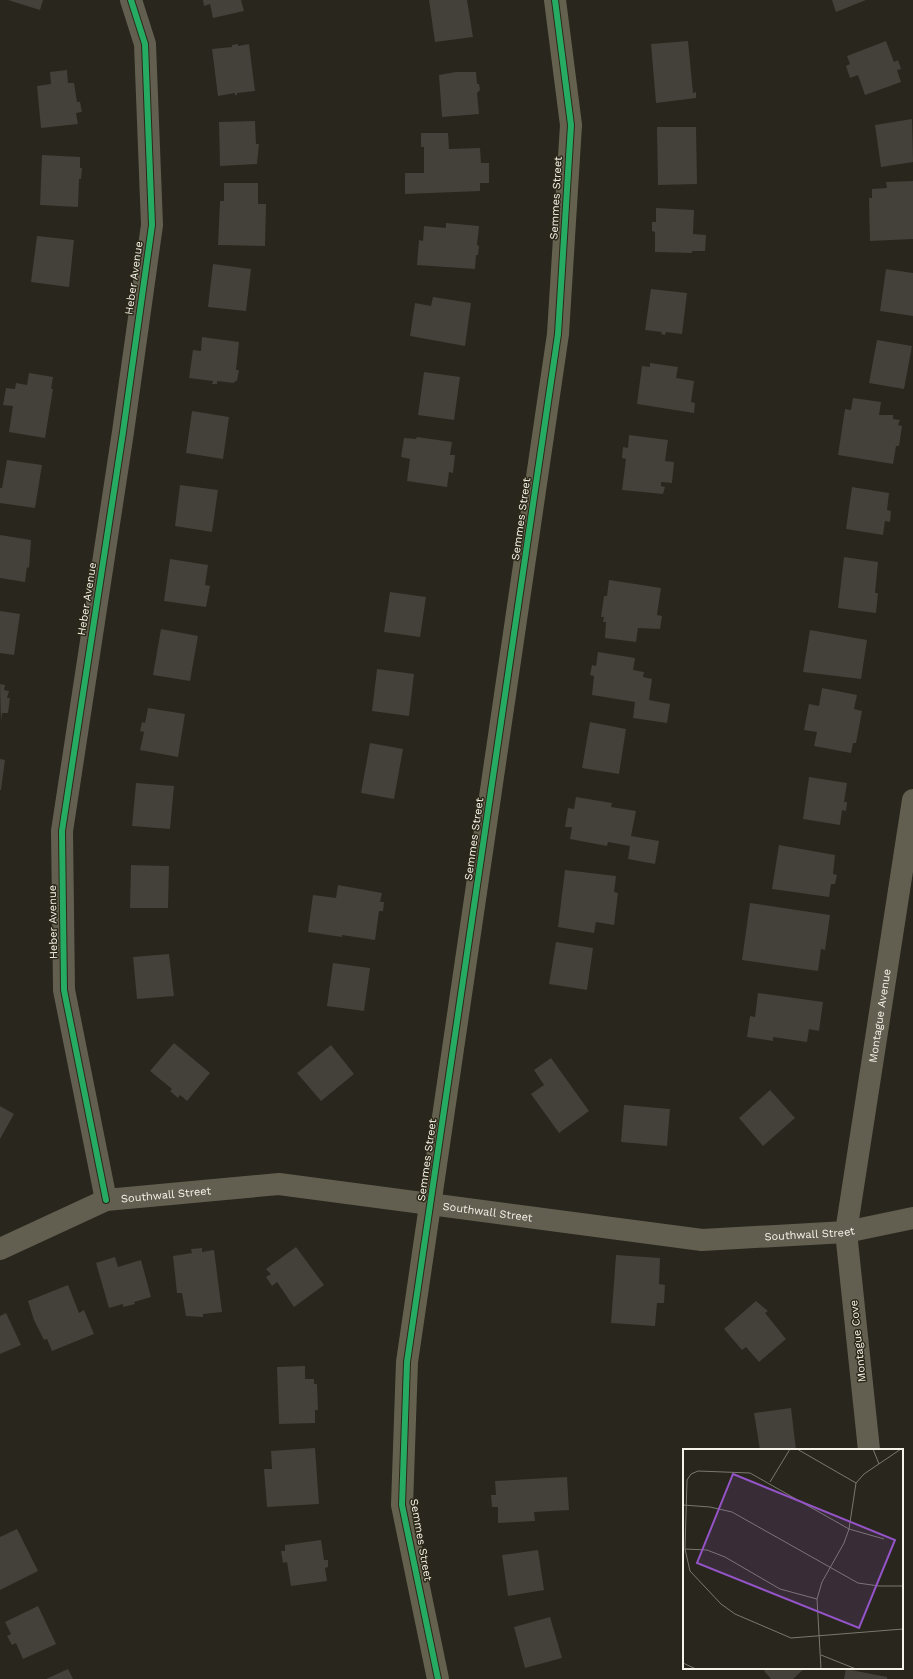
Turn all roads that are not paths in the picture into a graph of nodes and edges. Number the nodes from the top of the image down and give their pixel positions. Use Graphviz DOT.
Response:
graph roads {
  1 [pos="131,0"];
  2 [pos="555,0"];
  3 [pos="913,800"];
  4 [pos="106,1200"];
  5 [pos="431,1205"];
  6 [pos="913,1218"];
  7 [pos="846,1232"];
  8 [pos="0,1249"];
  9 [pos="869,1449"];
  10 [pos="438,1679"];
  1 -- 4 [label="street, Heber Avenue"];
  2 -- 5 [label="main road, Semmes Street"];
  3 -- 7 [label="street, Montague Avenue"];
  4 -- 5 [label="street, Southwall Street"];
  4 -- 8 [label="street, Southwall Street"];
  5 -- 7 [label="street, Southwall Street"];
  5 -- 10 [label="main road, Semmes Street"];
  6 -- 7 [label="street, Southwall Street"];
  7 -- 9 [label="street, Montague Cove"];
}
